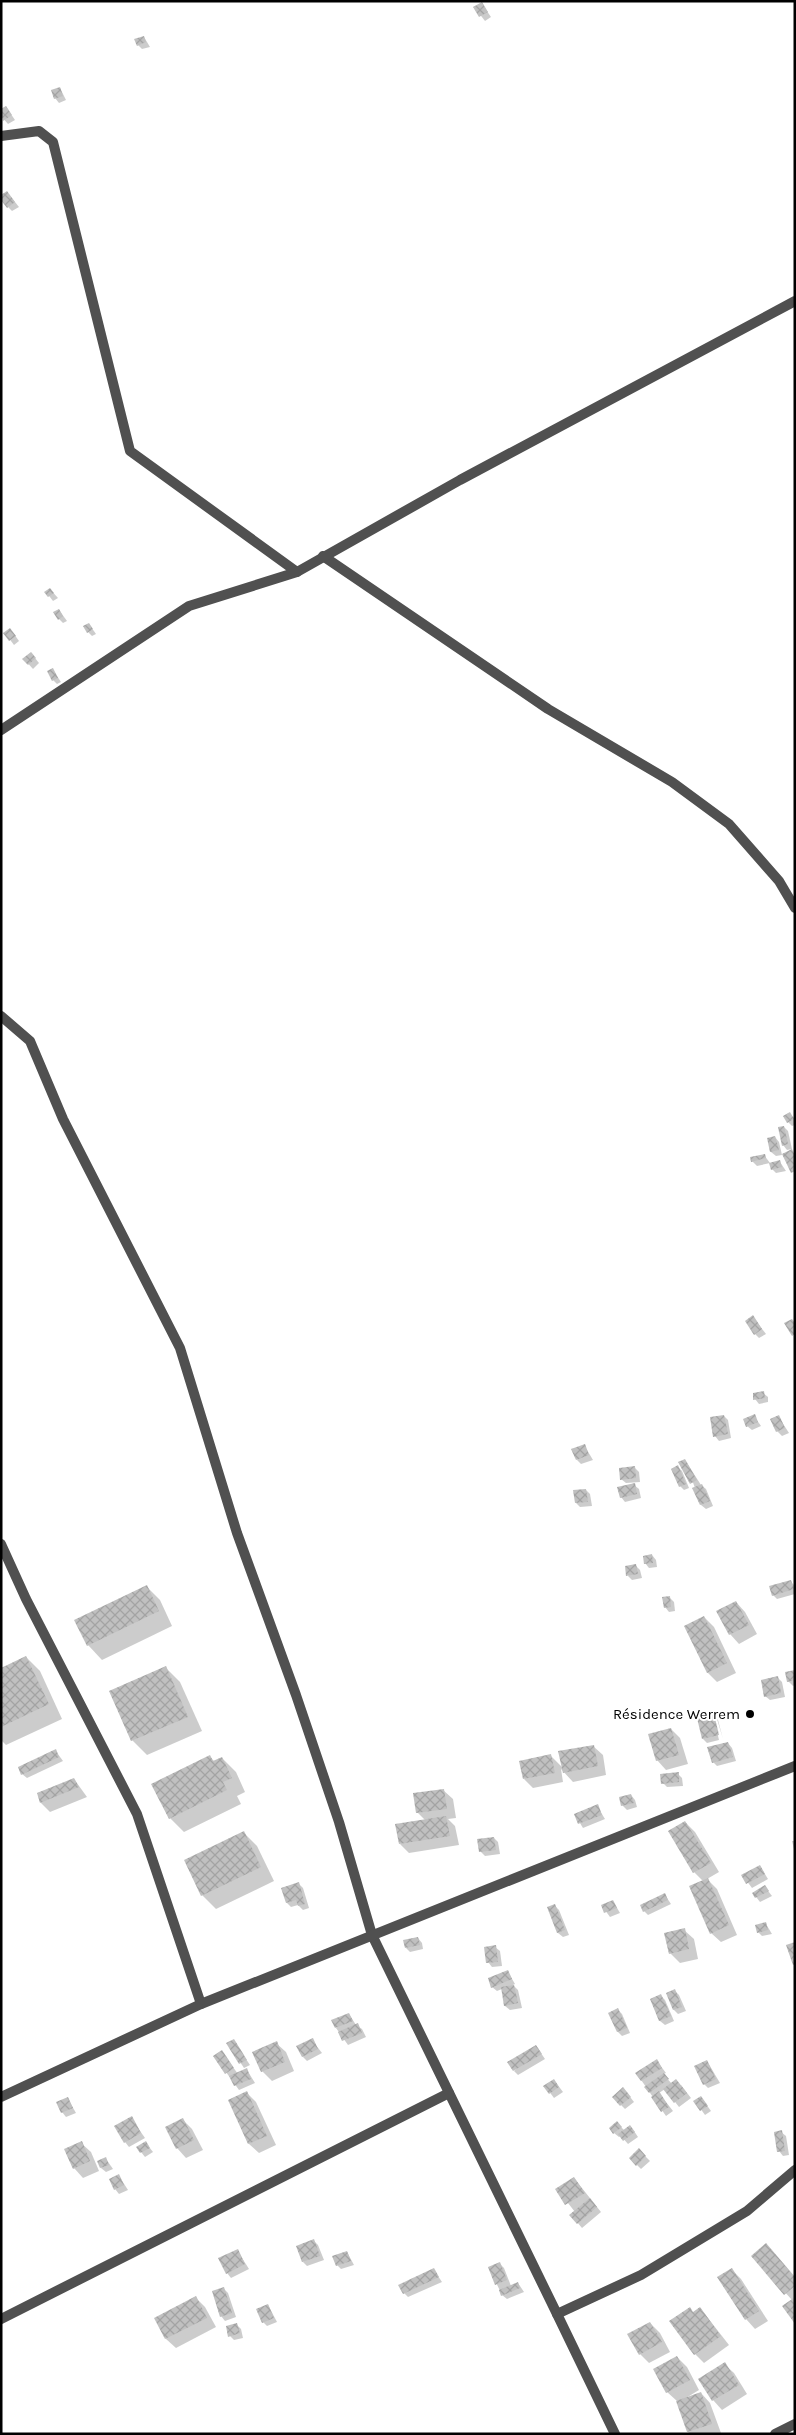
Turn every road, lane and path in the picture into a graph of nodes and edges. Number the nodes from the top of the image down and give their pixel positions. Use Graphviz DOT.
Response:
graph roads {
  1 [pos="1,136"];
  2 [pos="795,301"];
  3 [pos="323,556"];
  4 [pos="297,572"];
  5 [pos="1,730"];
  6 [pos="795,908"];
  7 [pos="1,1016"];
  8 [pos="1,1544"];
  9 [pos="795,1766"];
  10 [pos="372,1935"];
  11 [pos="201,2004"];
  12 [pos="449,2093"];
  13 [pos="1,2097"];
  14 [pos="795,2170"];
  15 [pos="557,2314"];
  16 [pos="1,2319"];
  17 [pos="795,2424"];
  18 [pos="614,2434"];
  19 [pos="775,2434"];
  1 -- 4 [label="street"];
  2 -- 3 [label="street"];
  3 -- 4 [label="street"];
  3 -- 6 [label="street"];
  4 -- 5 [label="street"];
  7 -- 10 [label="street"];
  8 -- 11 [label="street"];
  9 -- 10 [label="street"];
  10 -- 11 [label="street"];
  10 -- 12 [label="street"];
  11 -- 13 [label="street"];
  12 -- 15 [label="street"];
  12 -- 16 [label="street"];
  14 -- 15 [label="street"];
  15 -- 18 [label="street"];
  17 -- 19 [label="street"];
}
